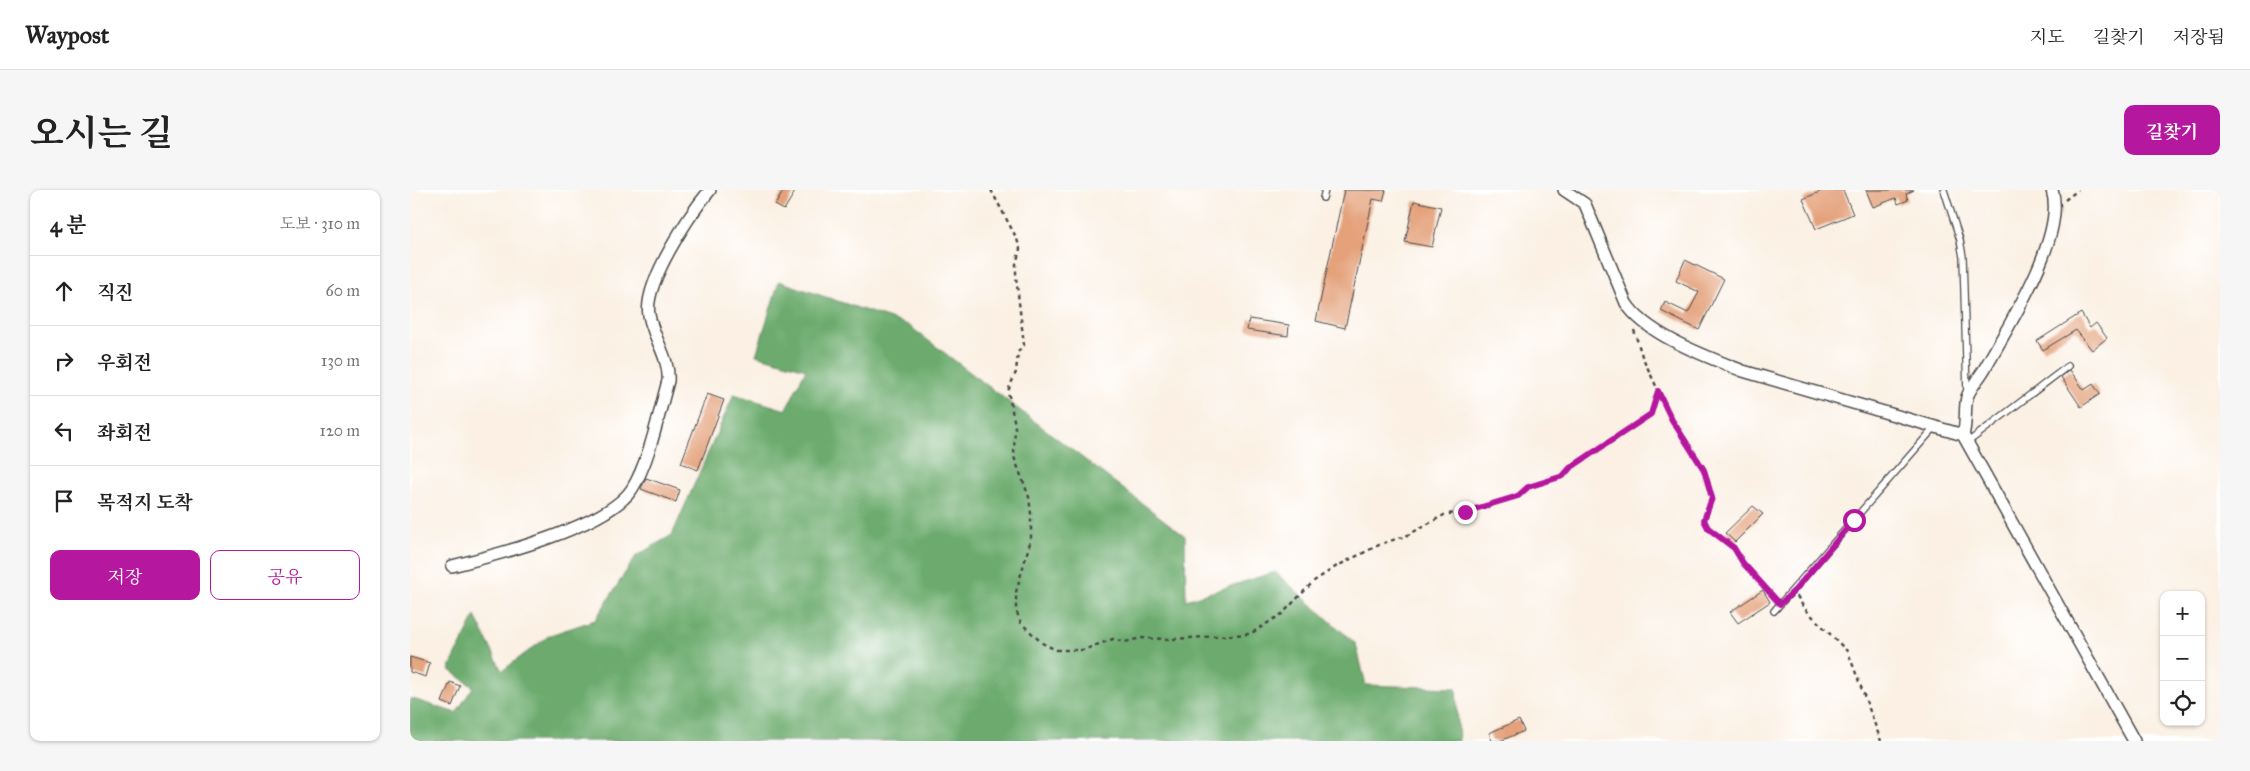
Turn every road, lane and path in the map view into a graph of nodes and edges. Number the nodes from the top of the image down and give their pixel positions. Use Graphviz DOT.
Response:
graph roads {
  1 [pos="710,190"];
  2 [pos="991,190"];
  3 [pos="1324,190"];
  4 [pos="1564,190"];
  5 [pos="1944,190"];
  6 [pos="2052,190"];
  7 [pos="1323,198"];
  8 [pos="1633,314"];
  9 [pos="2068,366"];
  10 [pos="1658,391"];
  11 [pos="1967,397"];
  12 [pos="1934,428"];
  13 [pos="1966,438"];
  14 [pos="452,566"];
  15 [pos="1795,590"];
  16 [pos="1780,604"];
  17 [pos="1774,611"];
  18 [pos="1881,741"];
  19 [pos="2134,741"];
  1 -- 14 [label="street"];
  2 -- 10 [label="path"];
  3 -- 7 [label="lane"];
  4 -- 8 [label="street"];
  5 -- 11 [label="lane"];
  6 -- 11 [label="street"];
  8 -- 10 [label="path"];
  8 -- 12 [label="street"];
  9 -- 13 [label="lane"];
  10 -- 16 [label="path"];
  11 -- 13 [label="street"];
  12 -- 13 [label="street"];
  12 -- 15 [label="lane"];
  13 -- 19 [label="street"];
  15 -- 16 [label="lane"];
  15 -- 18 [label="path"];
  16 -- 17 [label="lane"];
}
